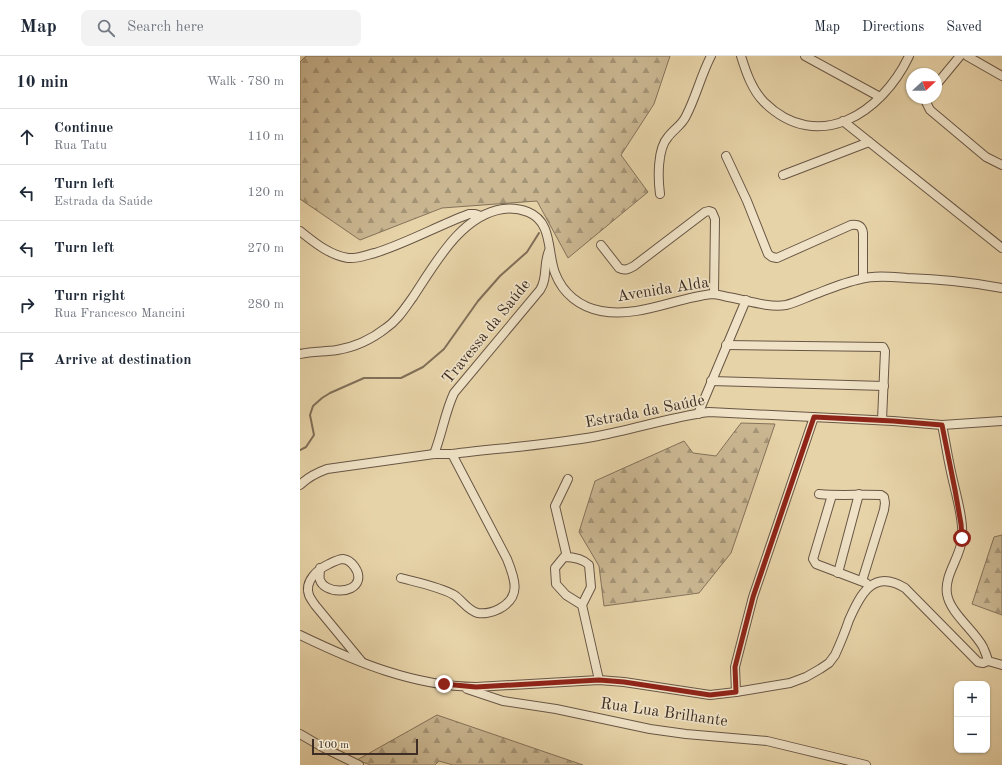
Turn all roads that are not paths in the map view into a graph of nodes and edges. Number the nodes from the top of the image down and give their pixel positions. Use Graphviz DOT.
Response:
graph roads {
  1 [pos="711,56"];
  2 [pos="741,56"];
  3 [pos="805,56"];
  4 [pos="909,56"];
  5 [pos="960,56"];
  6 [pos="967,56"];
  7 [pos="1002,76"];
  8 [pos="942,77"];
  9 [pos="880,97"];
  10 [pos="927,104"];
  11 [pos="843,121"];
  12 [pos="869,142"];
  13 [pos="726,156"];
  14 [pos="1002,164"];
  15 [pos="782,175"];
  16 [pos="660,194"];
  17 [pos="481,216"];
  18 [pos="300,231"];
  19 [pos="601,244"];
  20 [pos="1002,248"];
  21 [pos="550,249"];
  22 [pos="863,278"];
  23 [pos="1002,288"];
  24 [pos="714,294"];
  25 [pos="746,300"];
  26 [pos="726,345"];
  27 [pos="300,354"];
  28 [pos="711,381"];
  29 [pos="884,386"];
  30 [pos="698,414"];
  31 [pos="814,417"];
  32 [pos="882,420"];
  33 [pos="1002,421"];
  34 [pos="942,425"];
  35 [pos="434,454"];
  36 [pos="452,454"];
  37 [pos="568,479"];
  38 [pos="300,485"];
  39 [pos="819,494"];
  40 [pos="859,494"];
  41 [pos="832,495"];
  42 [pos="567,557"];
  43 [pos="320,568"];
  44 [pos="838,573"];
  45 [pos="401,578"];
  46 [pos="862,581"];
  47 [pos="870,586"];
  48 [pos="582,605"];
  49 [pos="300,635"];
  50 [pos="988,661"];
  51 [pos="362,663"];
  52 [pos="1002,665"];
  53 [pos="599,680"];
  54 [pos="459,687"];
  55 [pos="736,692"];
  56 [pos="300,734"];
  57 [pos="359,765"];
  58 [pos="866,765"];
  1 -- 16 [label="street"];
  2 -- 11 [label="street"];
  3 -- 9 [label="street"];
  4 -- 9 [label="street"];
  5 -- 8 [label="street"];
  6 -- 7 [label="street"];
  9 -- 11 [label="street"];
  10 -- 14 [label="street"];
  11 -- 12 [label="street"];
  12 -- 15 [label="street"];
  12 -- 20 [label="street"];
  13 -- 22 [label="street"];
  17 -- 18 [label="street"];
  17 -- 21 [label="street, Avenida Alda"];
  17 -- 27 [label="street, Avenida Alda"];
  19 -- 24 [label="street"];
  21 -- 24 [label="street, Avenida Alda"];
  21 -- 35 [label="street, Travessa da Saúde"];
  22 -- 23 [label="street, Avenida Alda"];
  22 -- 25 [label="street, Avenida Alda"];
  24 -- 25 [label="street, Avenida Alda"];
  25 -- 26 [label="street"];
  26 -- 28 [label="street"];
  26 -- 29 [label="street"];
  28 -- 29 [label="street"];
  28 -- 30 [label="street"];
  29 -- 32 [label="street"];
  30 -- 31 [label="street, Estrada da Saúde"];
  30 -- 36 [label="street, Estrada da Saúde"];
  31 -- 32 [label="street, Estrada da Saúde"];
  31 -- 55 [label="street"];
  32 -- 34 [label="street, Estrada da Saúde"];
  33 -- 34 [label="street, Estrada da Saúde"];
  34 -- 50 [label="street"];
  35 -- 36 [label="street, Estrada da Saúde"];
  35 -- 38 [label="street, Estrada da Saúde"];
  36 -- 45 [label="street"];
  37 -- 42 [label="street"];
  39 -- 41 [label="street"];
  40 -- 41 [label="street"];
  40 -- 44 [label="street"];
  40 -- 46 [label="street"];
  41 -- 44 [label="street"];
  42 -- 48 [label="street"];
  42 -- 48 [label="street"];
  43 -- 43 [label="street"];
  43 -- 51 [label="street"];
  44 -- 46 [label="street"];
  46 -- 47 [label="street"];
  47 -- 50 [label="street"];
  47 -- 55 [label="street"];
  48 -- 53 [label="street"];
  49 -- 51 [label="street"];
  50 -- 52 [label="street"];
  51 -- 54 [label="street"];
  53 -- 54 [label="street"];
  53 -- 55 [label="street"];
  54 -- 58 [label="street, Rua Lua Brilhante"];
  56 -- 57 [label="street"];
}
